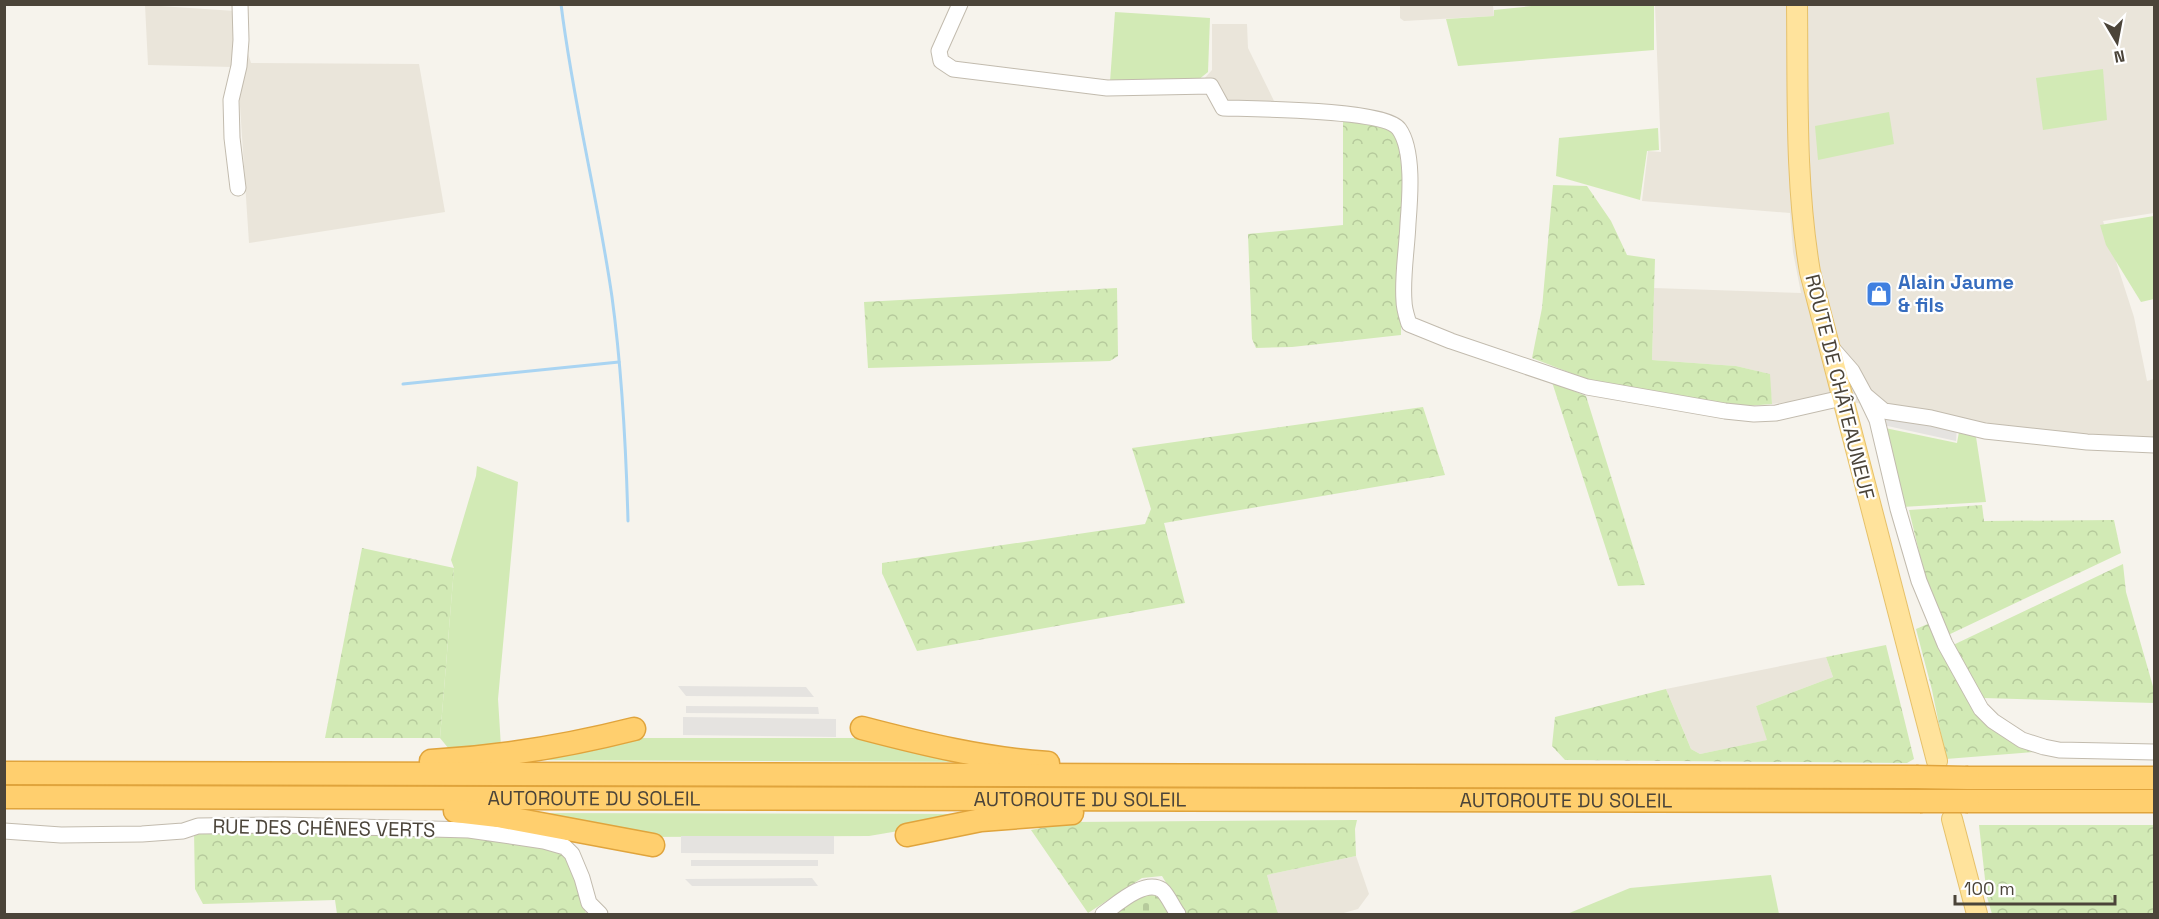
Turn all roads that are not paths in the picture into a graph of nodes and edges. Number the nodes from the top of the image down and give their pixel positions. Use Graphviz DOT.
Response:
graph roads {
  1 [pos="240,4"];
  2 [pos="960,4"];
  3 [pos="1797,4"];
  4 [pos="238,188"];
  5 [pos="1828,343"];
  6 [pos="1866,395"];
  7 [pos="1842,398"];
  8 [pos="2154,446"];
  9 [pos="862,728"];
  10 [pos="634,729"];
  11 [pos="2154,752"];
  12 [pos="1937,761"];
  13 [pos="4,773"];
  14 [pos="329,774"];
  15 [pos="1181,777"];
  16 [pos="2154,778"];
  17 [pos="4,797"];
  18 [pos="328,798"];
  19 [pos="1357,800"];
  20 [pos="2154,801"];
  21 [pos="1952,819"];
  22 [pos="4,831"];
  23 [pos="908,835"];
  24 [pos="653,844"];
  25 [pos="600,915"];
  26 [pos="1103,915"];
  27 [pos="1178,915"];
  28 [pos="1977,915"];
  1 -- 4 [label="street"];
  2 -- 7 [label="street"];
  3 -- 5 [label="main road, ROUTE DE CHÂTEAUNEUF"];
  5 -- 6 [label="street"];
  5 -- 7 [label="main road, ROUTE DE CHÂTEAUNEUF"];
  6 -- 8 [label="street"];
  6 -- 11 [label="street"];
  7 -- 12 [label="main road, ROUTE DE CHÂTEAUNEUF"];
  9 -- 15 [label="highway"];
  10 -- 14 [label="highway"];
  13 -- 14 [label="highway, AUTOROUTE DU SOLEIL"];
  14 -- 15 [label="highway, AUTOROUTE DU SOLEIL"];
  15 -- 16 [label="highway, AUTOROUTE DU SOLEIL, bridge"];
  17 -- 18 [label="highway, AUTOROUTE DU SOLEIL"];
  18 -- 19 [label="highway, AUTOROUTE DU SOLEIL"];
  18 -- 24 [label="highway"];
  19 -- 20 [label="highway, AUTOROUTE DU SOLEIL, bridge"];
  19 -- 23 [label="highway"];
  21 -- 28 [label="main road"];
  22 -- 25 [label="street, RUE DES CHÊNES VERTS"];
  26 -- 27 [label="street"];
}
